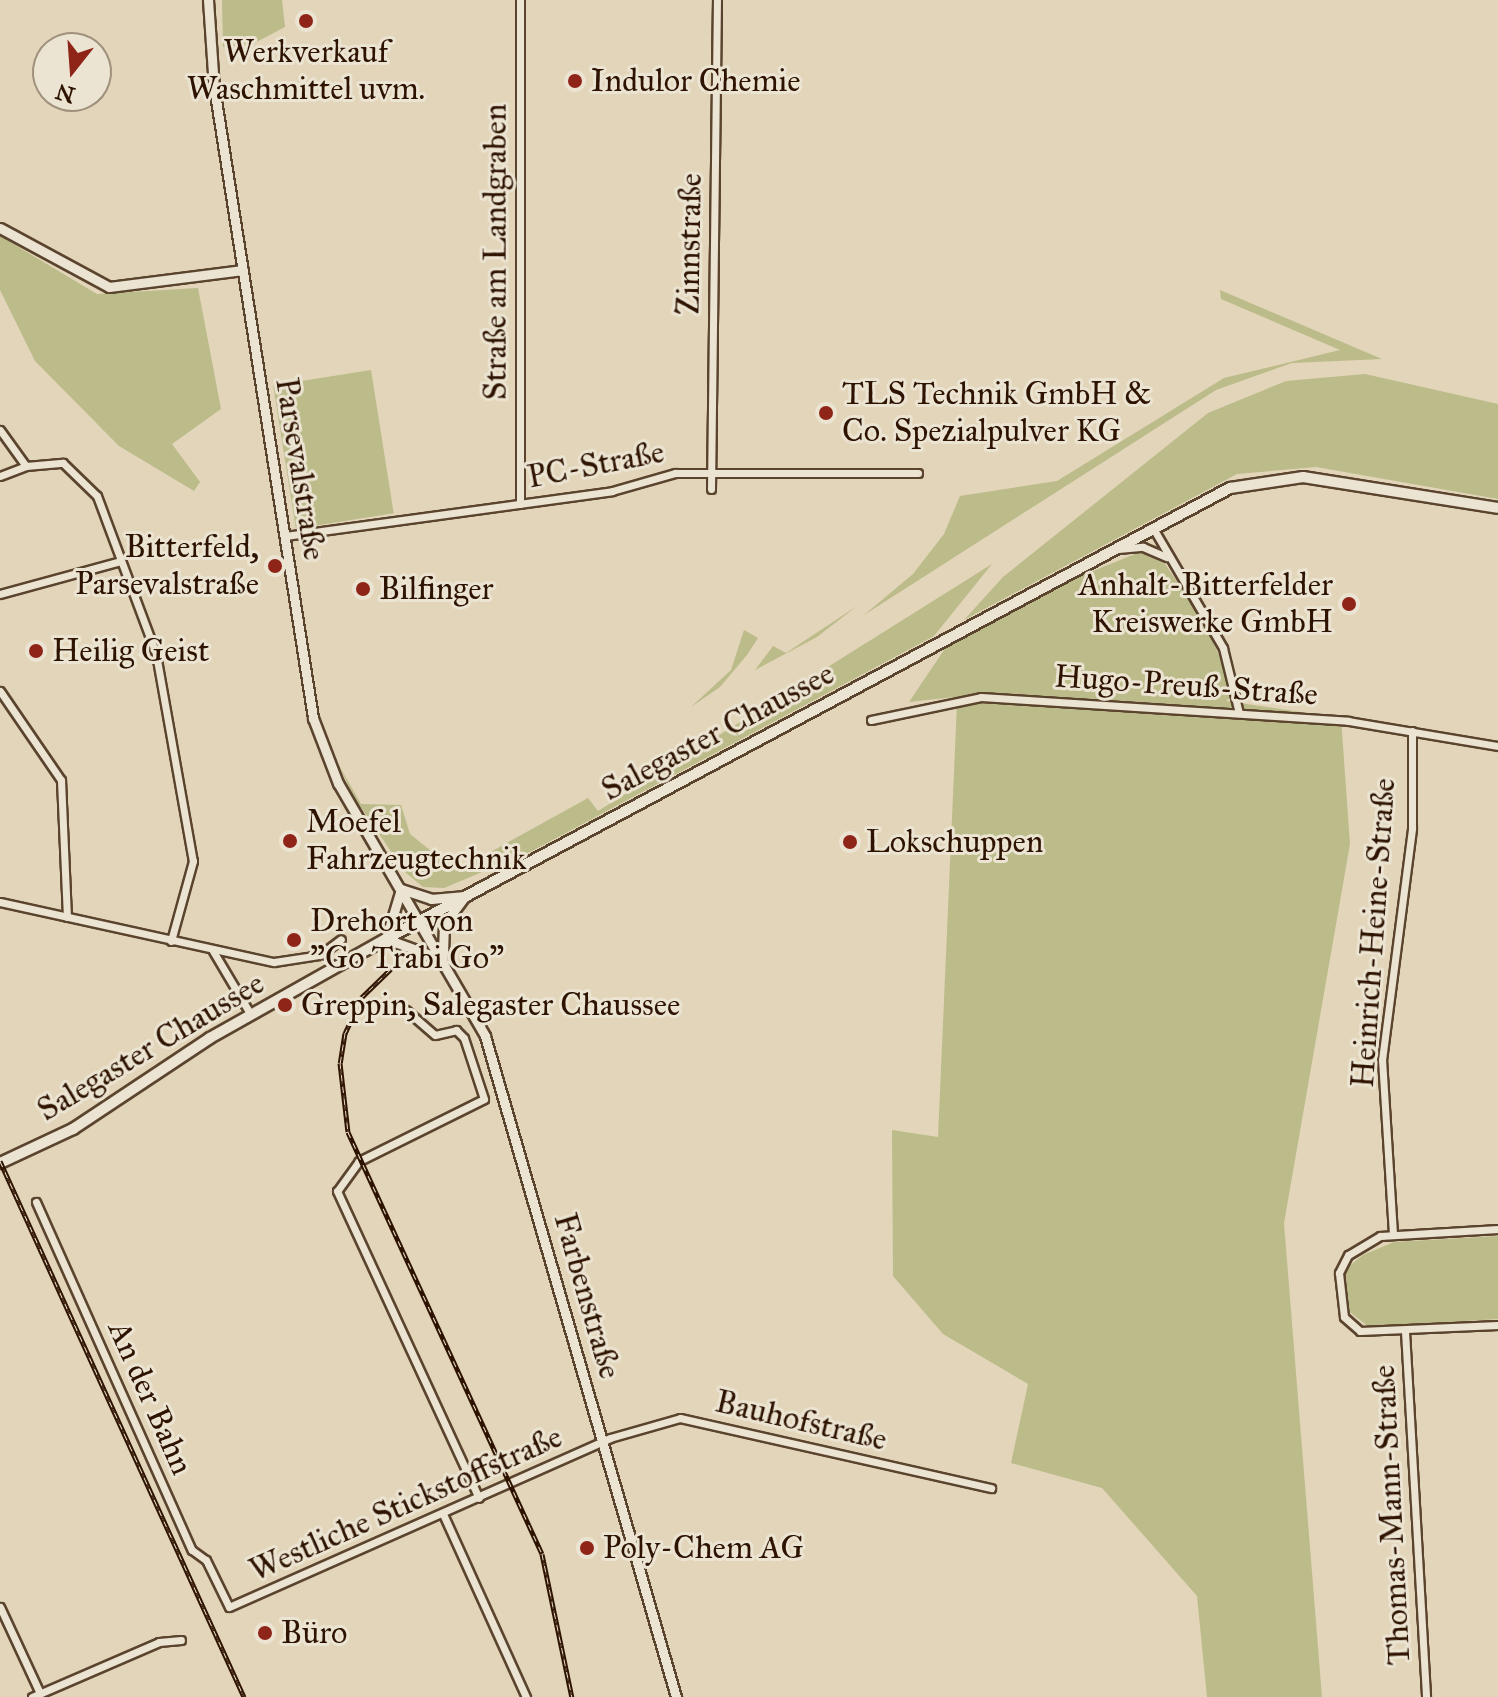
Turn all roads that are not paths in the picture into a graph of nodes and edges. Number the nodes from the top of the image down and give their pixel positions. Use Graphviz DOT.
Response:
graph roads {
  1 [pos="208,0"];
  2 [pos="520,0"];
  3 [pos="717,0"];
  4 [pos="0,228"];
  5 [pos="243,270"];
  6 [pos="0,430"];
  7 [pos="26,466"];
  8 [pos="711,470"];
  9 [pos="918,473"];
  10 [pos="0,476"];
  11 [pos="711,489"];
  12 [pos="520,504"];
  13 [pos="1498,508"];
  14 [pos="1153,528"];
  15 [pos="285,536"];
  16 [pos="1116,549"];
  17 [pos="1169,558"];
  18 [pos="121,561"];
  19 [pos="0,594"];
  20 [pos="0,691"];
  21 [pos="1239,713"];
  22 [pos="871,720"];
  23 [pos="1412,731"];
  24 [pos="1498,746"];
  25 [pos="401,889"];
  26 [pos="465,896"];
  27 [pos="0,902"];
  28 [pos="67,917"];
  29 [pos="420,921"];
  30 [pos="341,939"];
  31 [pos="386,939"];
  32 [pos="171,941"];
  33 [pos="213,951"];
  34 [pos="443,962"];
  35 [pos="406,1010"];
  36 [pos="251,1015"];
  37 [pos="0,1163"];
  38 [pos="36,1202"];
  39 [pos="1498,1229"];
  40 [pos="1393,1234"];
  41 [pos="1498,1325"];
  42 [pos="1405,1331"];
  43 [pos="602,1441"];
  44 [pos="991,1488"];
  45 [pos="479,1498"];
  46 [pos="443,1514"];
  47 [pos="0,1607"];
  48 [pos="229,1607"];
  49 [pos="181,1640"];
  50 [pos="36,1695"];
  51 [pos="526,1697"];
  52 [pos="676,1697"];
  53 [pos="1426,1697"];
  1 -- 5 [label="street, Parsevalstraße"];
  2 -- 12 [label="street, Straße am Landgraben"];
  3 -- 8 [label="street, Zinnstraße"];
  4 -- 5 [label="street"];
  5 -- 15 [label="street, Parsevalstraße"];
  6 -- 7 [label="street"];
  7 -- 10 [label="street"];
  7 -- 18 [label="street"];
  8 -- 9 [label="street, PC-Straße"];
  8 -- 11 [label="street, Zinnstraße"];
  8 -- 12 [label="street, PC-Straße"];
  12 -- 15 [label="street, PC-Straße"];
  13 -- 14 [label="main road, Salegaster Chaussee"];
  14 -- 16 [label="main road, Salegaster Chaussee"];
  14 -- 17 [label="street"];
  15 -- 25 [label="street, Parsevalstraße"];
  16 -- 17 [label="street"];
  16 -- 26 [label="main road, Salegaster Chaussee"];
  17 -- 21 [label="street"];
  18 -- 19 [label="street"];
  18 -- 32 [label="street"];
  20 -- 28 [label="street"];
  21 -- 22 [label="street, Hugo-Preuß-Straße"];
  21 -- 23 [label="street, Hugo-Preuß-Straße"];
  23 -- 24 [label="street, Hugo-Preuß-Straße"];
  23 -- 40 [label="street, Heinrich-Heine-Straße"];
  25 -- 26 [label="street"];
  25 -- 29 [label="street, Parsevalstraße"];
  25 -- 31 [label="street"];
  26 -- 29 [label="main road, Salegaster Chaussee"];
  26 -- 34 [label="street"];
  27 -- 28 [label="street"];
  28 -- 32 [label="street"];
  29 -- 31 [label="main road, Salegaster Chaussee"];
  29 -- 34 [label="street, Farbenstraße"];
  30 -- 33 [label="street"];
  31 -- 34 [label="street"];
  31 -- 36 [label="main road, Salegaster Chaussee"];
  32 -- 33 [label="street"];
  33 -- 36 [label="street"];
  34 -- 43 [label="street, Farbenstraße"];
  35 -- 45 [label="street"];
  36 -- 37 [label="main road, Salegaster Chaussee"];
  38 -- 48 [label="street, An der Bahn"];
  39 -- 40 [label="street"];
  40 -- 42 [label="street"];
  41 -- 42 [label="street"];
  42 -- 53 [label="street, Thomas-Mann-Straße"];
  43 -- 44 [label="street, Bauhofstraße"];
  43 -- 45 [label="street, Westliche Stickstoffstraße"];
  43 -- 52 [label="street, Farbenstraße"];
  45 -- 46 [label="street, Westliche Stickstoffstraße"];
  46 -- 48 [label="street, Westliche Stickstoffstraße"];
  46 -- 51 [label="street"];
  47 -- 50 [label="street"];
  49 -- 50 [label="street"];
}
